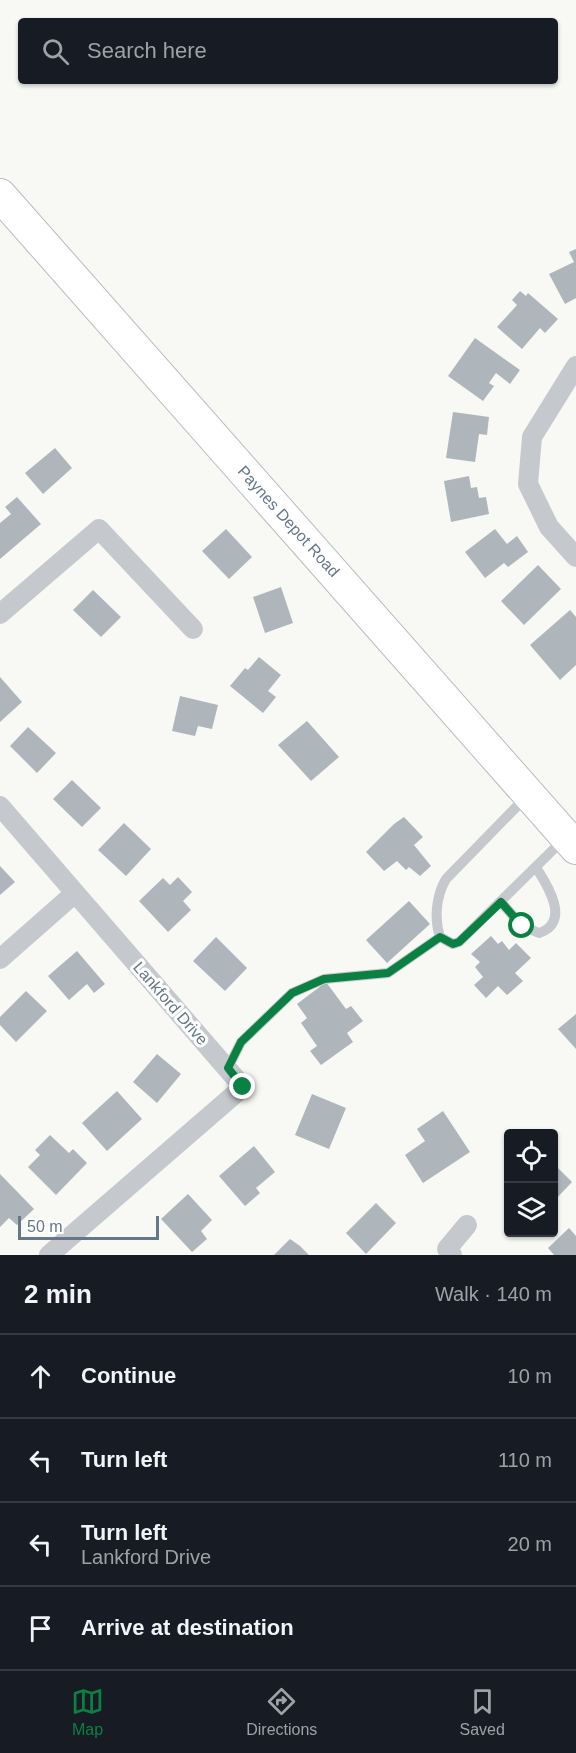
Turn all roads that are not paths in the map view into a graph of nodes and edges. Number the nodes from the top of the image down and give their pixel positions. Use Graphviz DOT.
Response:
graph roads {
  1 [pos="0,195"];
  2 [pos="576,366"];
  3 [pos="576,557"];
  4 [pos="0,614"];
  5 [pos="193,629"];
  6 [pos="529,794"];
  7 [pos="0,806"];
  8 [pos="571,842"];
  9 [pos="537,869"];
  10 [pos="75,893"];
  11 [pos="501,902"];
  12 [pos="440,937"];
  13 [pos="0,958"];
  14 [pos="228,1068"];
  15 [pos="467,1225"];
  16 [pos="446,1253"];
  17 [pos="49,1255"];
  1 -- 6 [label="main road, Paynes Depot Road"];
  2 -- 3 [label="street"];
  4 -- 5 [label="street"];
  6 -- 8 [label="main road, Paynes Depot Road"];
  6 -- 12 [label="lane"];
  7 -- 10 [label="street, Lankford Drive"];
  8 -- 9 [label="lane"];
  9 -- 11 [label="lane"];
  9 -- 11 [label="lane"];
  10 -- 13 [label="street"];
  10 -- 14 [label="street, Lankford Drive"];
  11 -- 12 [label="lane"];
  12 -- 14 [label="lane"];
  14 -- 17 [label="street, Lankford Drive"];
  15 -- 16 [label="street"];
}
